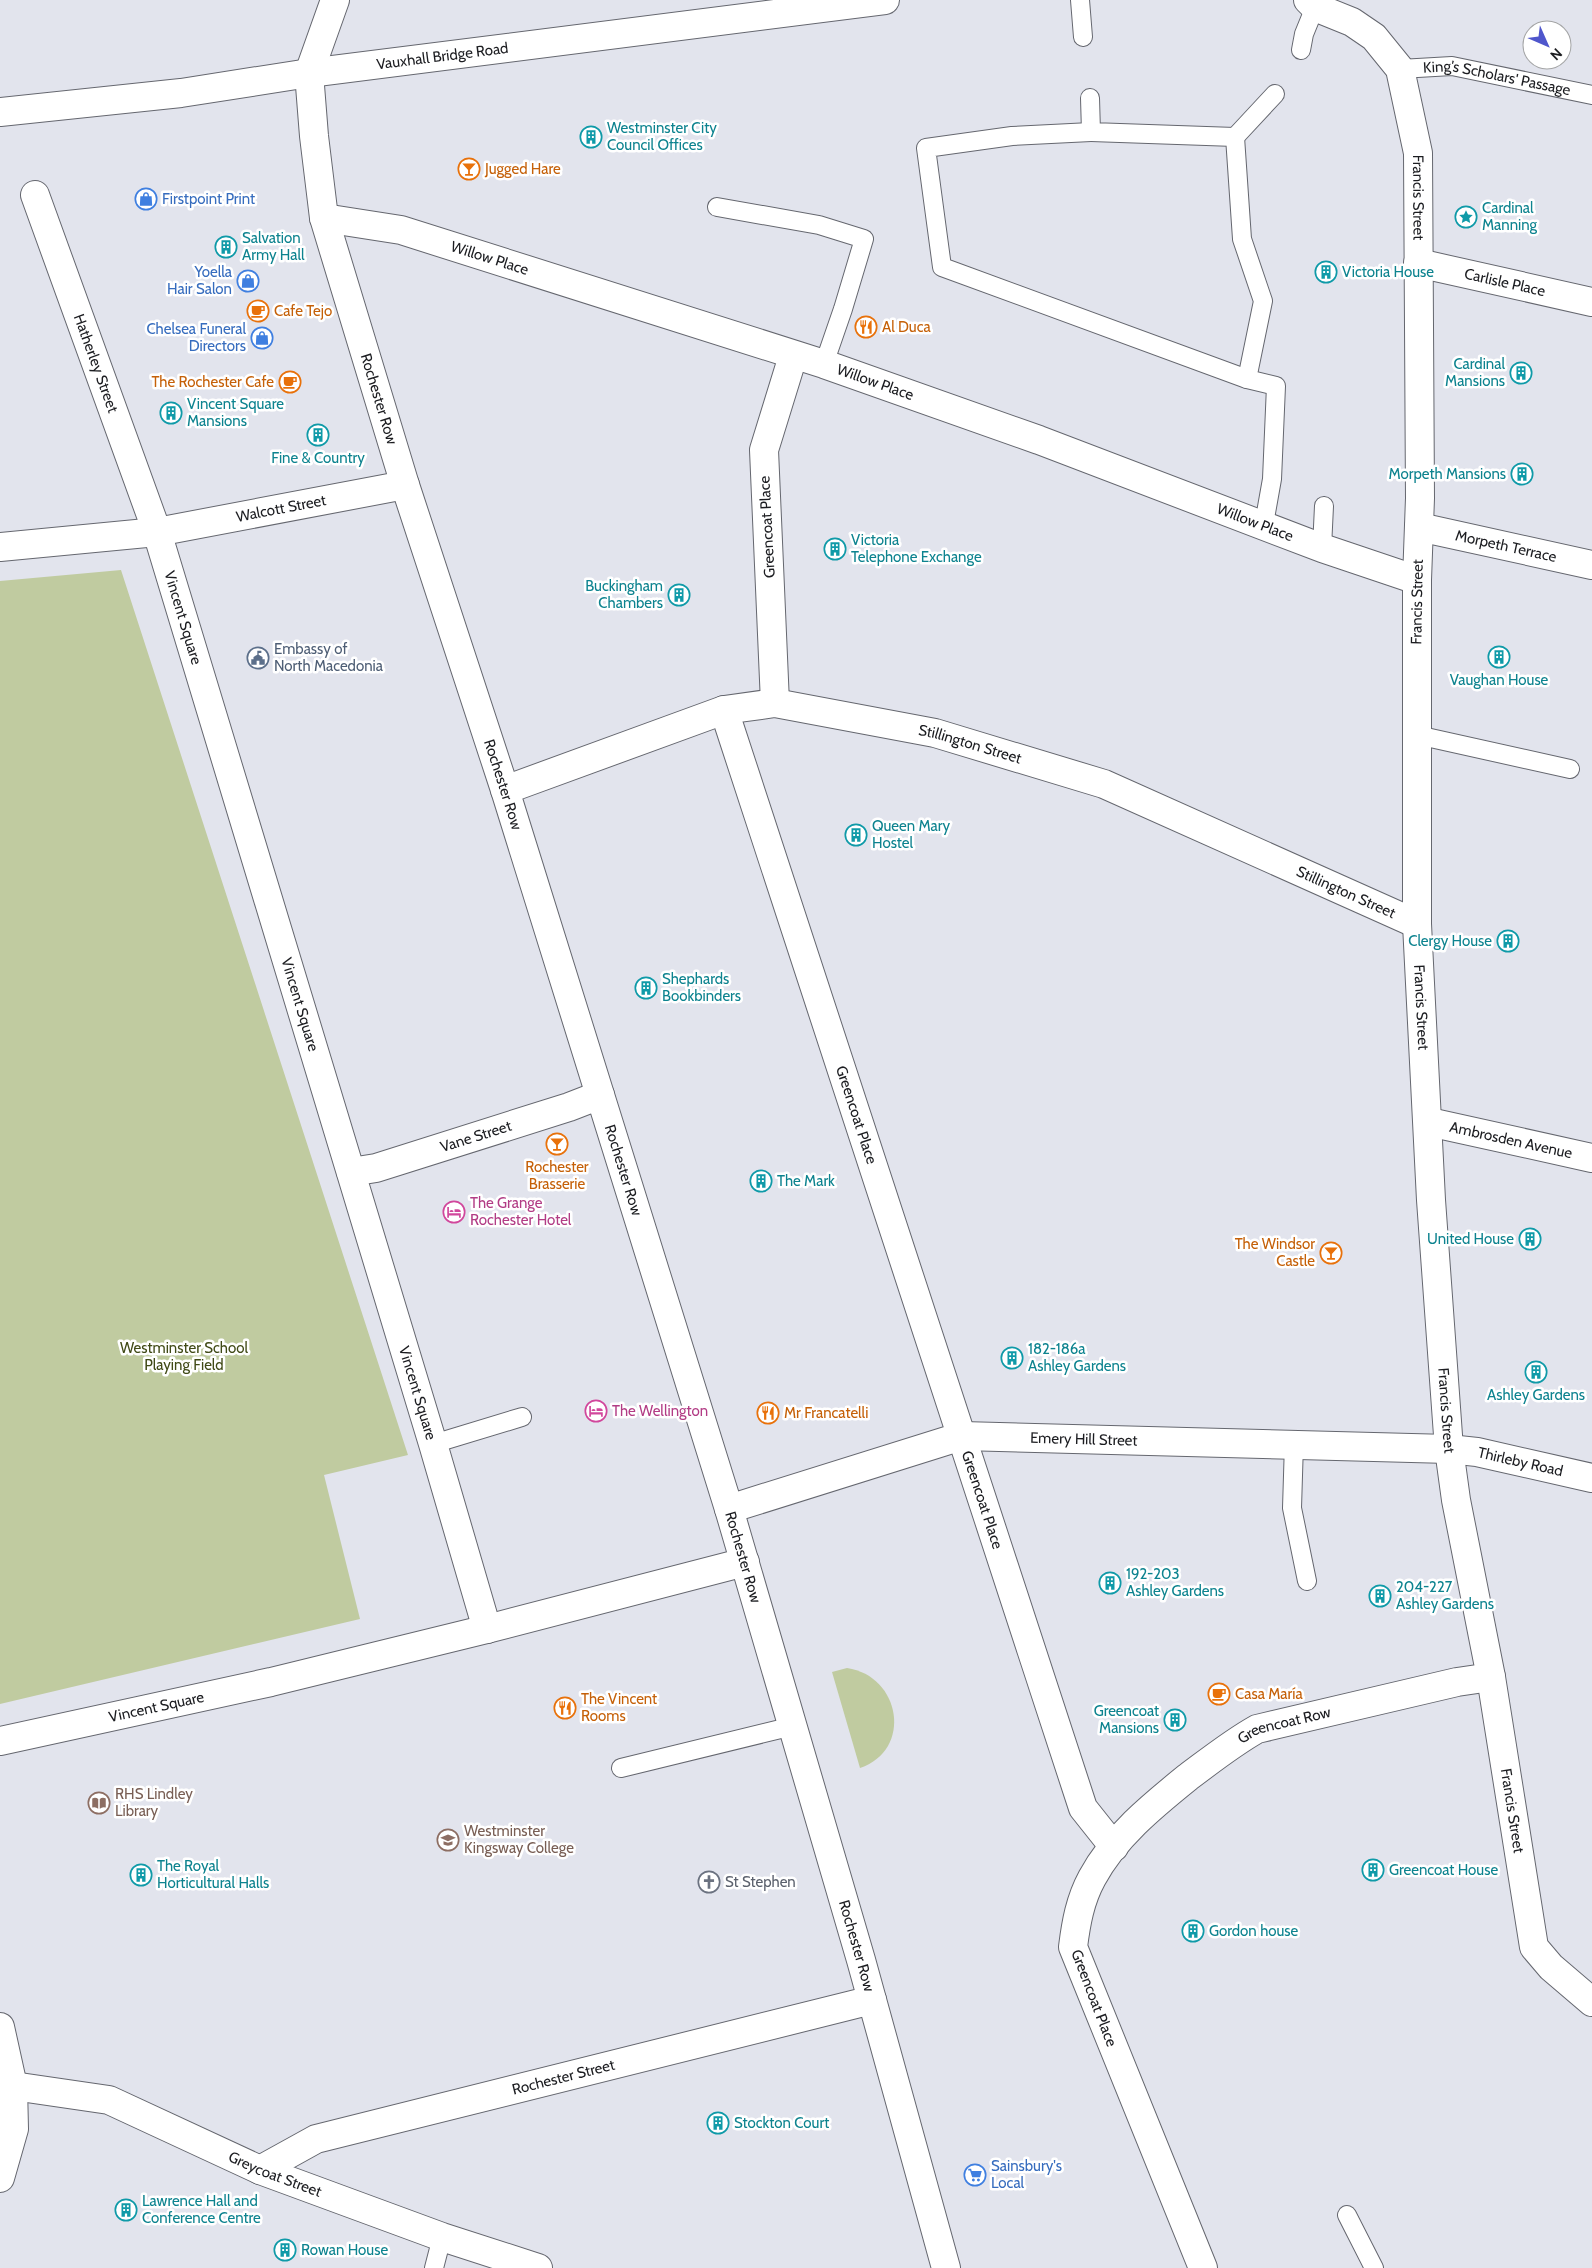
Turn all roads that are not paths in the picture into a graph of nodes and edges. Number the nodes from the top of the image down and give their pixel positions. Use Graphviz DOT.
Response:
graph roads {
  1 [pos="335,0"];
  2 [pos="885,0"];
  3 [pos="1080,0"];
  4 [pos="1311,4"];
  5 [pos="1083,37"];
  6 [pos="1301,50"];
  7 [pos="1400,69"];
  8 [pos="309,73"];
  9 [pos="1275,94"];
  10 [pos="1592,95"];
  11 [pos="1090,98"];
  12 [pos="0,112"];
  13 [pos="1091,132"];
  14 [pos="1235,137"];
  15 [pos="35,195"];
  16 [pos="717,207"];
  17 [pos="324,218"];
  18 [pos="1418,263"];
  19 [pos="1592,302"];
  20 [pos="793,356"];
  21 [pos="824,364"];
  22 [pos="1247,379"];
  23 [pos="405,485"];
  24 [pos="1324,506"];
  25 [pos="1264,524"];
  26 [pos="1419,528"];
  27 [pos="157,532"];
  28 [pos="0,547"];
  29 [pos="1322,548"];
  30 [pos="1592,565"];
  31 [pos="1416,580"];
  32 [pos="775,703"];
  33 [pos="724,710"];
  34 [pos="1417,735"];
  35 [pos="1570,769"];
  36 [pos="505,790"];
  37 [pos="1417,924"];
  38 [pos="600,1095"];
  39 [pos="1429,1122"];
  40 [pos="1592,1158"];
  41 [pos="351,1172"];
  42 [pos="522,1417"];
  43 [pos="962,1436"];
  44 [pos="433,1444"];
  45 [pos="1294,1444"];
  46 [pos="1449,1449"];
  47 [pos="1592,1478"];
  48 [pos="729,1509"];
  49 [pos="745,1562"];
  50 [pos="1307,1581"];
  51 [pos="487,1630"];
  52 [pos="1491,1676"];
  53 [pos="793,1726"];
  54 [pos="0,1740"];
  55 [pos="621,1768"];
  56 [pos="1114,1847"];
  57 [pos="872,2000"];
  58 [pos="1592,2002"];
  59 [pos="0,2027"];
  60 [pos="8,2079"];
  61 [pos="260,2170"];
  62 [pos="0,2178"];
  63 [pos="1346,2215"];
  64 [pos="442,2237"];
  65 [pos="434,2268"];
  66 [pos="538,2268"];
  67 [pos="946,2268"];
  68 [pos="1203,2268"];
  69 [pos="1374,2268"];
  1 -- 8 [label="main road"];
  2 -- 8 [label="main road, Vauxhall Bridge Road"];
  3 -- 5 [label="lane"];
  4 -- 6 [label="lane"];
  4 -- 7 [label="main road, Francis Street"];
  7 -- 10 [label="lane, King's Scholars' Passage"];
  7 -- 18 [label="main road, Francis Street"];
  8 -- 12 [label="main road, Vauxhall Bridge Road"];
  8 -- 17 [label="main road, Rochester Row"];
  9 -- 14 [label="lane"];
  11 -- 13 [label="lane"];
  13 -- 14 [label="lane"];
  13 -- 22 [label="lane"];
  14 -- 22 [label="lane"];
  15 -- 27 [label="main road, Hatherley Street"];
  16 -- 21 [label="lane"];
  17 -- 20 [label="main road, Willow Place"];
  17 -- 23 [label="main road, Rochester Row"];
  18 -- 19 [label="main road, Carlisle Place"];
  18 -- 26 [label="main road, Francis Street"];
  20 -- 21 [label="main road, Willow Place"];
  20 -- 32 [label="main road, Greencoat Place"];
  21 -- 25 [label="main road, Willow Place"];
  22 -- 25 [label="lane"];
  23 -- 27 [label="main road, Walcott Street"];
  23 -- 36 [label="main road, Rochester Row"];
  24 -- 29 [label="lane"];
  25 -- 29 [label="main road, Willow Place"];
  26 -- 30 [label="main road, Morpeth Terrace"];
  26 -- 31 [label="main road, Francis Street"];
  27 -- 28 [label="main road"];
  27 -- 41 [label="main road, Vincent Square"];
  29 -- 31 [label="main road, Willow Place"];
  31 -- 34 [label="main road, Francis Street"];
  32 -- 33 [label="main road, Stillington Street"];
  32 -- 37 [label="main road, Stillington Street"];
  33 -- 36 [label="main road, Stillington Street"];
  33 -- 43 [label="main road, Greencoat Place"];
  34 -- 35 [label="lane"];
  34 -- 37 [label="main road, Francis Street"];
  36 -- 38 [label="main road, Rochester Row"];
  37 -- 39 [label="main road, Francis Street"];
  38 -- 41 [label="main road, Vane Street"];
  38 -- 48 [label="main road, Rochester Row"];
  39 -- 40 [label="main road, Ambrosden Avenue"];
  39 -- 46 [label="main road, Francis Street"];
  41 -- 44 [label="main road, Vincent Square"];
  42 -- 44 [label="lane"];
  43 -- 45 [label="main road, Emery Hill Street"];
  43 -- 48 [label="main road, Emery Hill Street"];
  43 -- 56 [label="main road, Greencoat Place"];
  44 -- 51 [label="main road, Vincent Square"];
  45 -- 46 [label="main road, Emery Hill Street"];
  45 -- 50 [label="lane"];
  46 -- 47 [label="main road, Thirleby Road"];
  46 -- 52 [label="main road, Francis Street"];
  48 -- 49 [label="main road, Rochester Row"];
  49 -- 51 [label="main road, Vincent Square"];
  49 -- 53 [label="main road, Rochester Row"];
  51 -- 54 [label="main road, Vincent Square"];
  52 -- 56 [label="main road, Greencoat Row"];
  52 -- 58 [label="main road, Francis Street"];
  53 -- 55 [label="lane"];
  53 -- 57 [label="main road, Rochester Row"];
  56 -- 68 [label="main road, Greencoat Place"];
  57 -- 61 [label="main road, Rochester Street"];
  57 -- 67 [label="main road, Rochester Row"];
  59 -- 60 [label="main road"];
  60 -- 61 [label="main road, Greycoat Street"];
  60 -- 62 [label="main road"];
  61 -- 64 [label="main road, Greycoat Street"];
  63 -- 69 [label="lane"];
  64 -- 65 [label="lane"];
  64 -- 66 [label="main road, Greycoat Street"];
}
